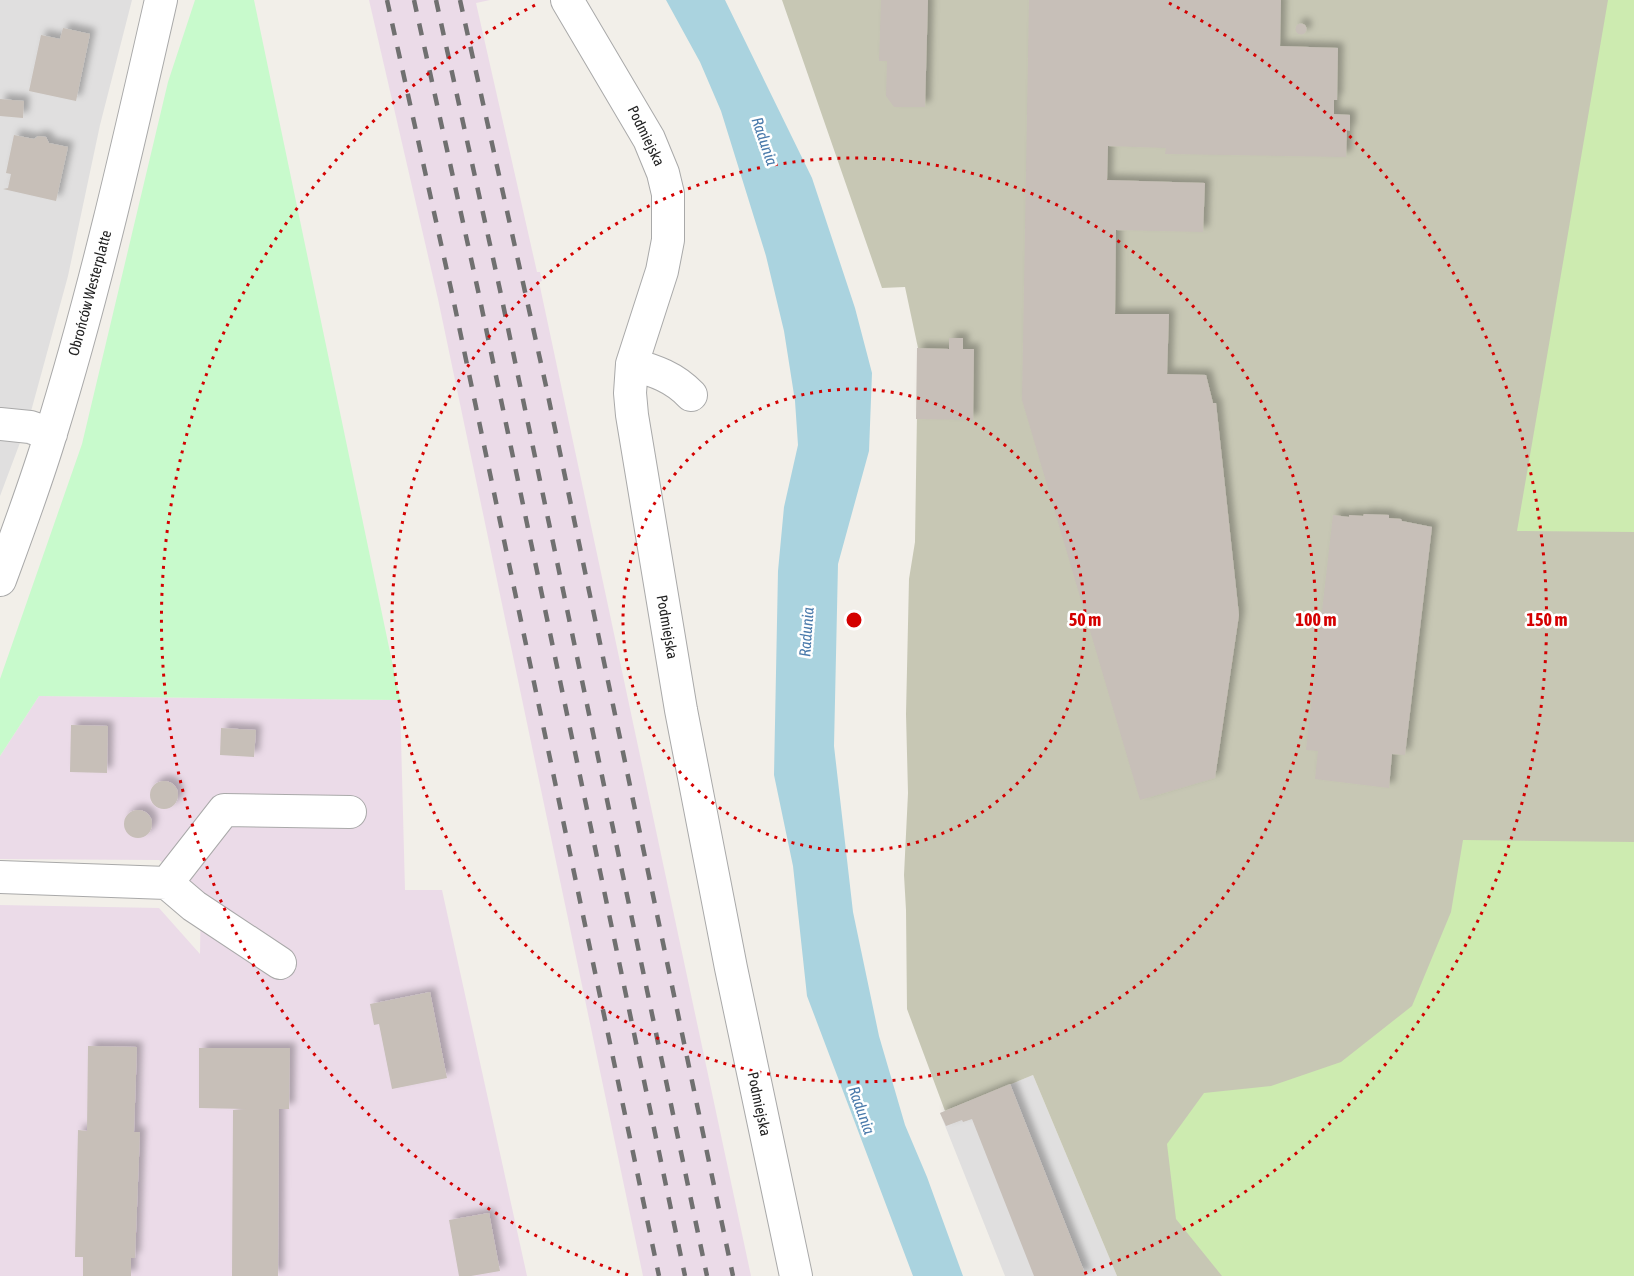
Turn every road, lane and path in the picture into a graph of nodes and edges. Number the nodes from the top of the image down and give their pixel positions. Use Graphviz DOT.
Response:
graph roads {
  1 [pos="161,0"];
  2 [pos="567,0"];
  3 [pos="632,364"];
  4 [pos="691,395"];
  5 [pos="0,424"];
  6 [pos="51,434"];
  7 [pos="0,580"];
  8 [pos="350,812"];
  9 [pos="0,877"];
  10 [pos="167,882"];
  11 [pos="280,963"];
  12 [pos="796,1276"];
  1 -- 6 [label="street, Obrońców Westerplatte"];
  2 -- 3 [label="street, Podmiejska"];
  3 -- 4 [label="street"];
  3 -- 12 [label="street, Podmiejska"];
  5 -- 6 [label="street"];
  6 -- 7 [label="street, Obrońców Westerplatte"];
  8 -- 10 [label="street"];
  9 -- 10 [label="street"];
  10 -- 11 [label="street"];
}
